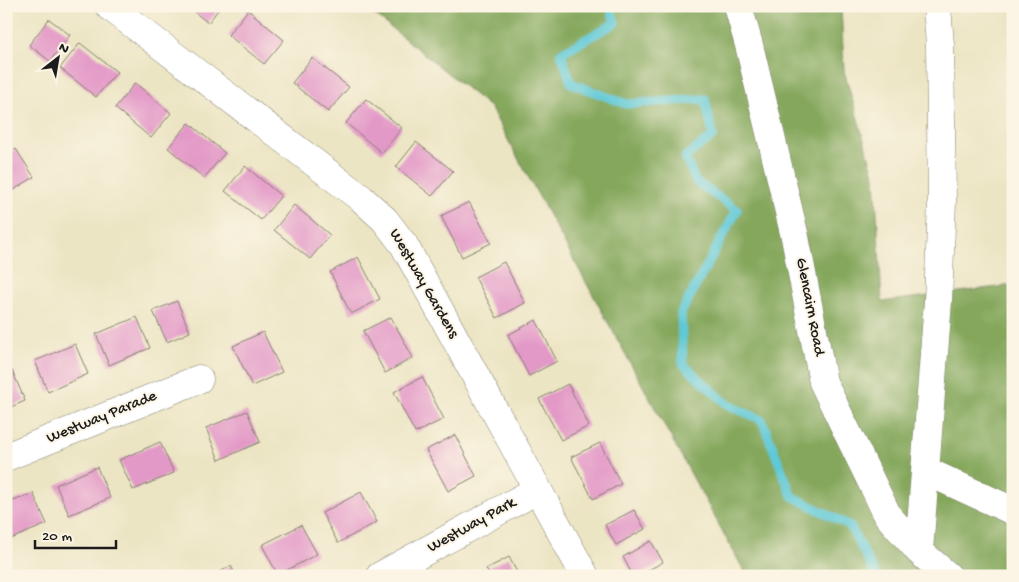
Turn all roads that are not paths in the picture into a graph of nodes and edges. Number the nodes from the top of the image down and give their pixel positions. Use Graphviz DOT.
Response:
graph roads {
  1 [pos="109,6"];
  2 [pos="738,6"];
  3 [pos="937,6"];
  4 [pos="199,379"];
  5 [pos="6,457"];
  6 [pos="926,471"];
  7 [pos="537,490"];
  8 [pos="1013,511"];
  9 [pos="919,551"];
  10 [pos="380,576"];
  11 [pos="585,576"];
  12 [pos="948,576"];
  1 -- 7 [label="street, Westway Gardens"];
  2 -- 9 [label="street, Glencairn Road"];
  3 -- 6 [label="street"];
  4 -- 5 [label="street, Westway Parade"];
  6 -- 8 [label="street"];
  6 -- 9 [label="street"];
  7 -- 10 [label="street, Westway Park"];
  7 -- 11 [label="street, Westway Gardens"];
  9 -- 12 [label="street, Glencairn Road"];
}
